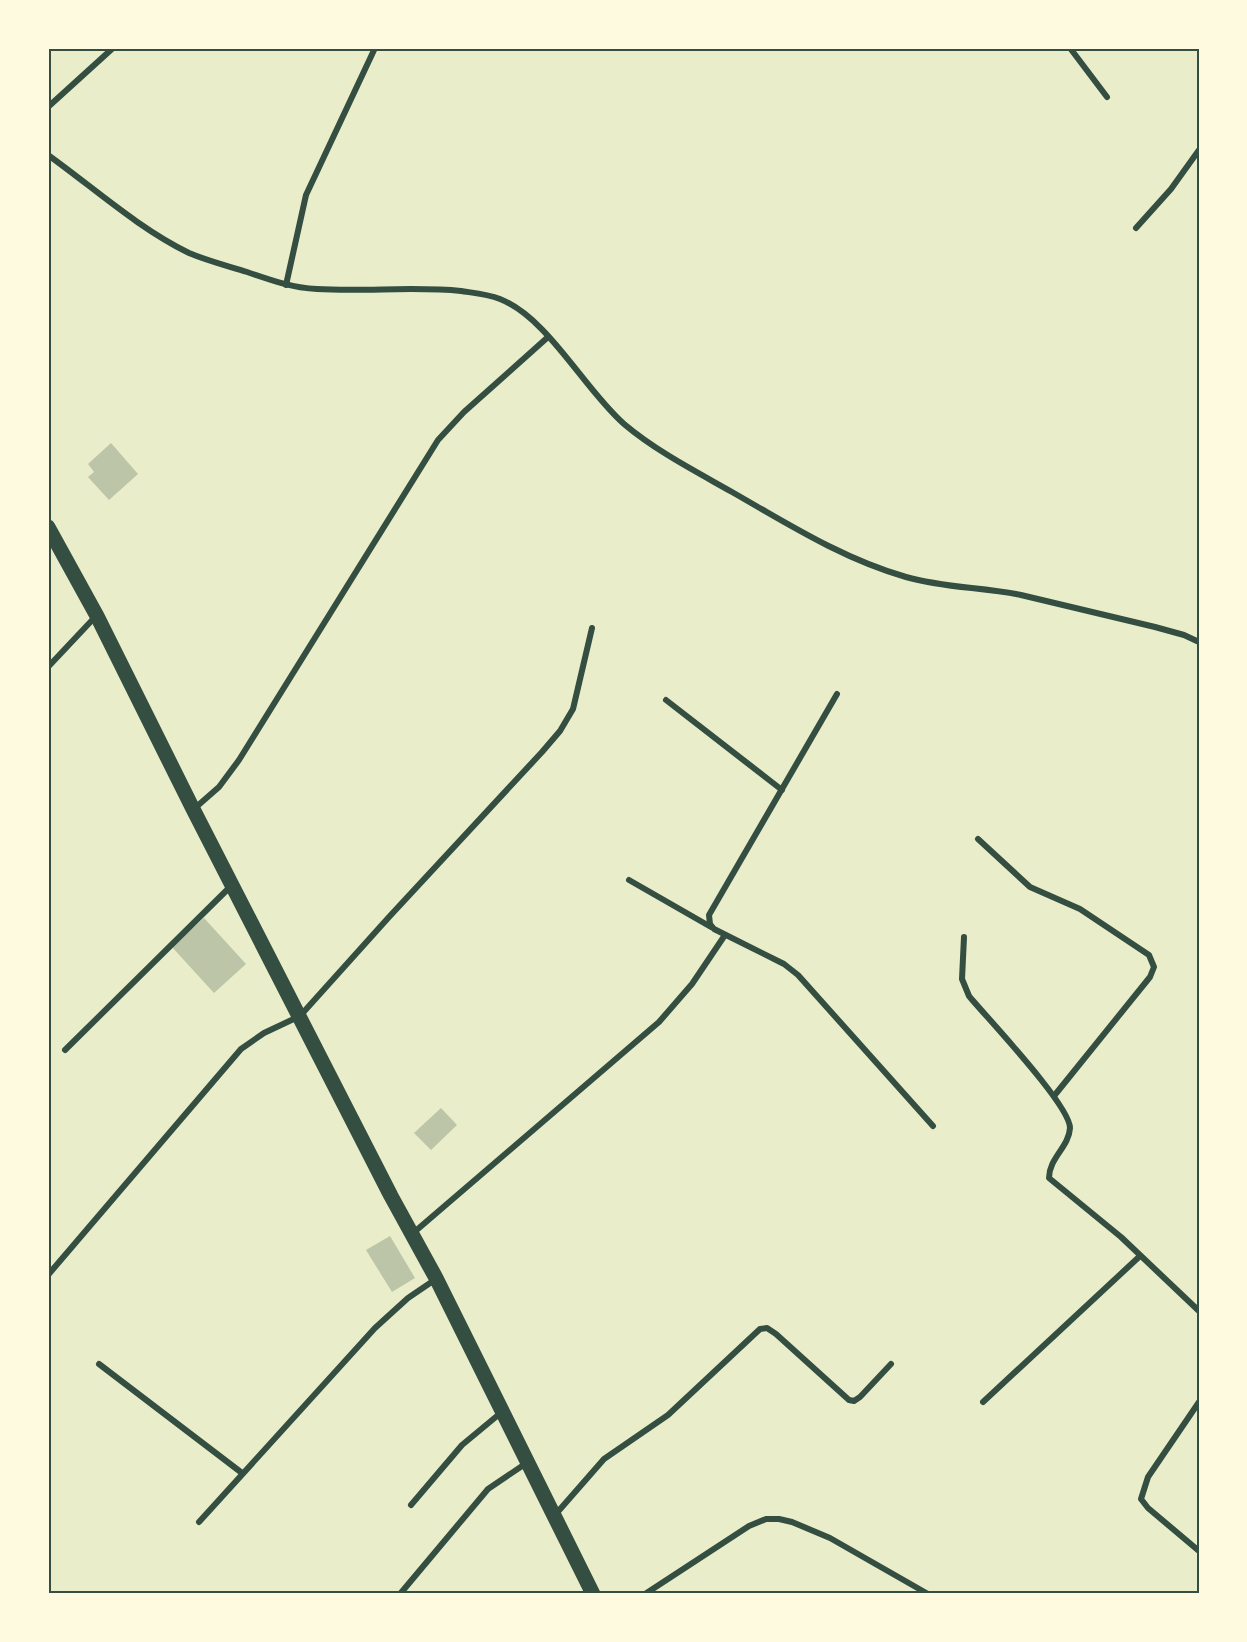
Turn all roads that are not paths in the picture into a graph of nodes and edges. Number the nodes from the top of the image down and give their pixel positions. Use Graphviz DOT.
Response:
graph roads {
  1 [pos="113,48"];
  2 [pos="375,48"];
  3 [pos="1070,48"];
  4 [pos="1107,97"];
  5 [pos="48,107"];
  6 [pos="1199,150"];
  7 [pos="48,155"];
  8 [pos="1136,228"];
  9 [pos="286,285"];
  10 [pos="548,336"];
  11 [pos="48,528"];
  12 [pos="97,616"];
  13 [pos="592,628"];
  14 [pos="1199,642"];
  15 [pos="48,667"];
  16 [pos="837,694"];
  17 [pos="666,700"];
  18 [pos="782,790"];
  19 [pos="192,809"];
  20 [pos="978,839"];
  21 [pos="629,880"];
  22 [pos="232,885"];
  23 [pos="714,929"];
  24 [pos="725,935"];
  25 [pos="964,937"];
  26 [pos="300,1016"];
  27 [pos="65,1050"];
  28 [pos="1054,1096"];
  29 [pos="933,1126"];
  30 [pos="411,1235"];
  31 [pos="1140,1256"];
  32 [pos="48,1275"];
  33 [pos="436,1278"];
  34 [pos="1199,1311"];
  35 [pos="99,1364"];
  36 [pos="891,1364"];
  37 [pos="983,1402"];
  38 [pos="1199,1402"];
  39 [pos="503,1411"];
  40 [pos="528,1461"];
  41 [pos="242,1473"];
  42 [pos="411,1505"];
  43 [pos="554,1517"];
  44 [pos="199,1522"];
  45 [pos="1199,1551"];
  46 [pos="400,1594"];
  47 [pos="593,1594"];
  48 [pos="645,1594"];
  49 [pos="928,1594"];
  1 -- 5 [label="street"];
  2 -- 9 [label="street"];
  3 -- 4 [label="street"];
  6 -- 8 [label="street"];
  7 -- 9 [label="street"];
  9 -- 10 [label="street"];
  10 -- 14 [label="street"];
  10 -- 19 [label="street"];
  11 -- 12 [label="main road"];
  12 -- 15 [label="street"];
  12 -- 19 [label="main road"];
  13 -- 26 [label="street"];
  16 -- 18 [label="street"];
  17 -- 18 [label="street"];
  18 -- 23 [label="street"];
  19 -- 22 [label="main road"];
  20 -- 28 [label="street"];
  21 -- 23 [label="street"];
  22 -- 26 [label="main road"];
  22 -- 27 [label="street"];
  23 -- 24 [label="street"];
  24 -- 29 [label="street"];
  24 -- 30 [label="street"];
  25 -- 28 [label="street"];
  26 -- 30 [label="main road"];
  26 -- 32 [label="street"];
  28 -- 31 [label="street"];
  30 -- 33 [label="main road"];
  31 -- 34 [label="street"];
  31 -- 37 [label="street"];
  33 -- 39 [label="main road"];
  33 -- 41 [label="street"];
  35 -- 41 [label="street"];
  36 -- 43 [label="street"];
  38 -- 45 [label="street"];
  39 -- 40 [label="main road"];
  39 -- 42 [label="street"];
  40 -- 43 [label="main road"];
  40 -- 46 [label="street"];
  41 -- 44 [label="street"];
  43 -- 47 [label="main road"];
  48 -- 49 [label="street"];
}
